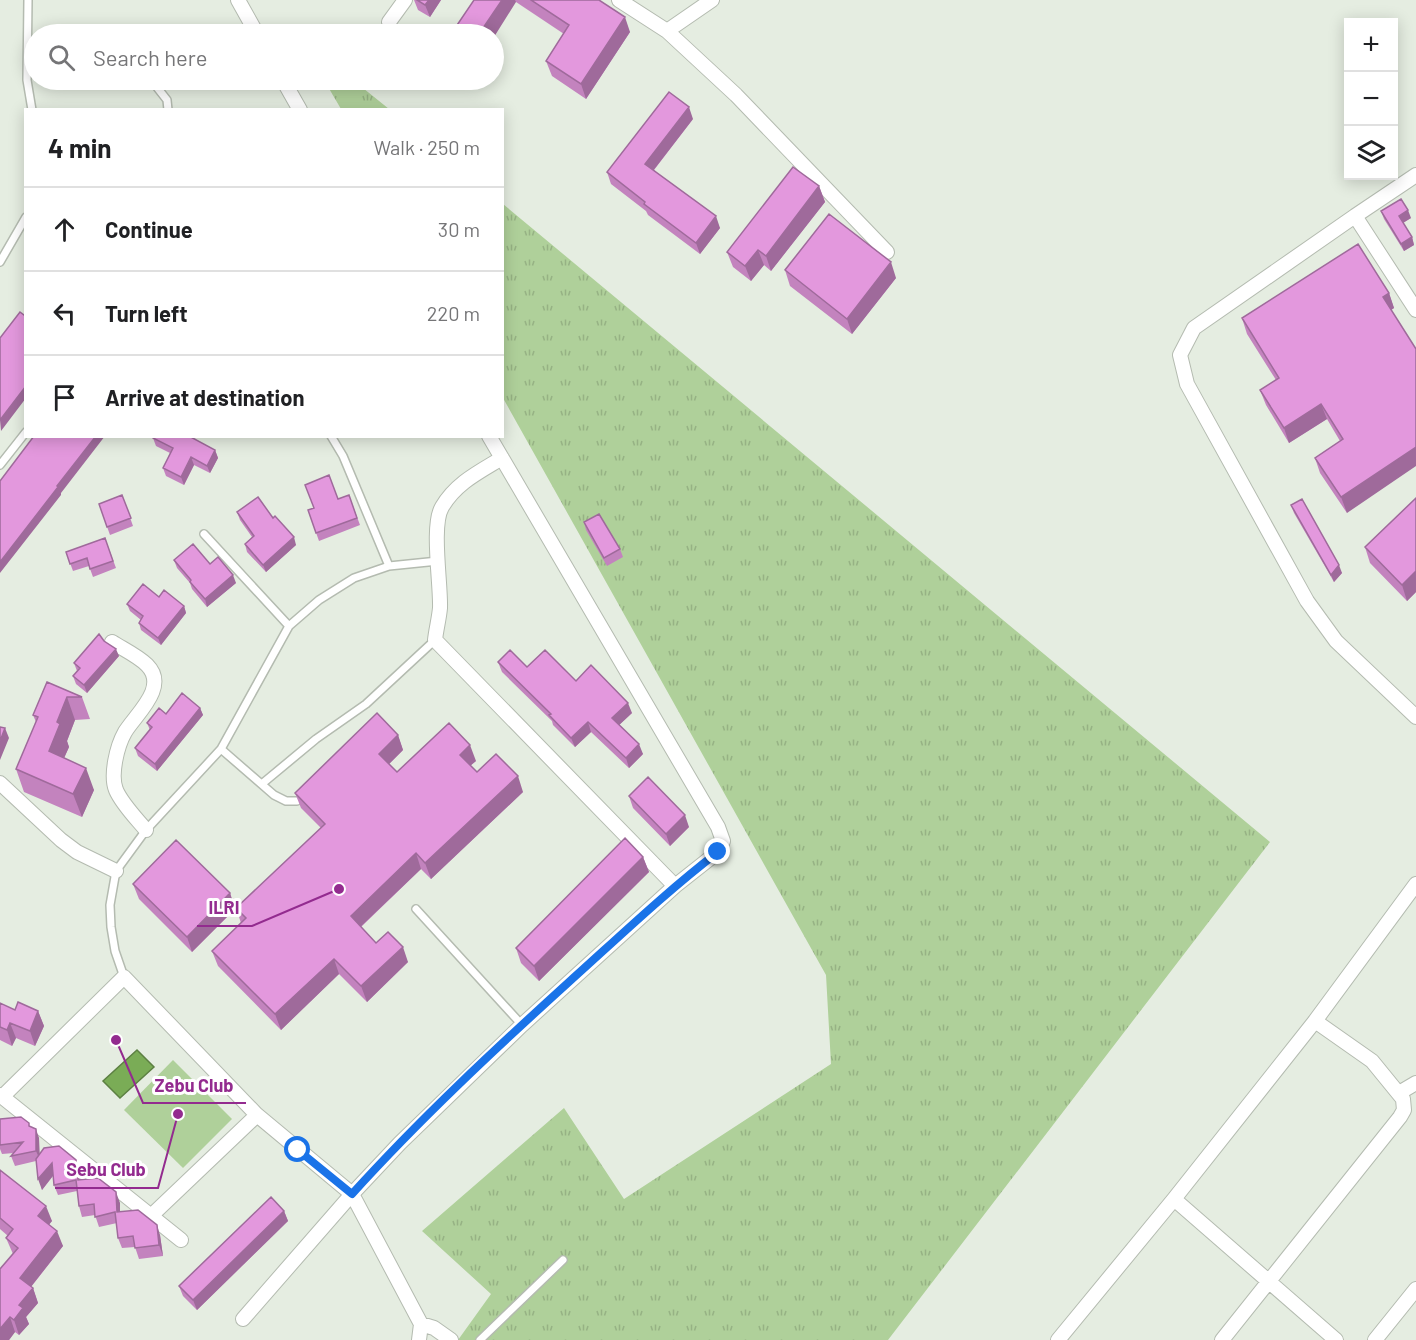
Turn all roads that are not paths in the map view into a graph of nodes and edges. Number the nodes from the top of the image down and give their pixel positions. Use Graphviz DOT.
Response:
graph roads {
  1 [pos="28,0"];
  2 [pos="238,0"];
  3 [pos="405,0"];
  4 [pos="619,0"];
  5 [pos="712,0"];
  6 [pos="700,4"];
  7 [pos="389,22"];
  8 [pos="28,24"];
  9 [pos="251,24"];
  10 [pos="667,31"];
  11 [pos="29,90"];
  12 [pos="159,90"];
  13 [pos="289,90"];
  14 [pos="32,108"];
  15 [pos="168,108"];
  16 [pos="299,108"];
  17 [pos="1416,175"];
  18 [pos="1355,216"];
  19 [pos="24,220"];
  20 [pos="887,252"];
  21 [pos="0,262"];
  22 [pos="1416,310"];
  23 [pos="24,435"];
  24 [pos="333,438"];
  25 [pos="490,438"];
  26 [pos="502,458"];
  27 [pos="0,465"];
  28 [pos="204,534"];
  29 [pos="438,561"];
  30 [pos="389,566"];
  31 [pos="289,626"];
  32 [pos="435,640"];
  33 [pos="112,642"];
  34 [pos="1416,717"];
  35 [pos="221,750"];
  36 [pos="0,783"];
  37 [pos="262,783"];
  38 [pos="297,801"];
  39 [pos="146,830"];
  40 [pos="116,871"];
  41 [pos="1416,884"];
  42 [pos="675,886"];
  43 [pos="416,909"];
  44 [pos="124,978"];
  45 [pos="1315,1021"];
  46 [pos="522,1024"];
  47 [pos="1416,1083"];
  48 [pos="1399,1093"];
  49 [pos="1,1096"];
  50 [pos="256,1115"];
  51 [pos="352,1194"];
  52 [pos="1174,1199"];
  53 [pos="152,1215"];
  54 [pos="181,1240"];
  55 [pos="563,1260"];
  56 [pos="1268,1282"];
  57 [pos="1416,1289"];
  58 [pos="243,1319"];
  59 [pos="421,1324"];
  60 [pos="419,1340"];
  61 [pos="452,1340"];
  62 [pos="480,1340"];
  63 [pos="1058,1340"];
  64 [pos="1222,1340"];
  65 [pos="1336,1340"];
  66 [pos="1375,1340"];
  1 -- 8 [label="lane"];
  2 -- 9 [label="street"];
  3 -- 7 [label="street"];
  4 -- 10 [label="street"];
  5 -- 6 [label="street"];
  6 -- 10 [label="street"];
  10 -- 20 [label="street"];
  11 -- 14 [label="lane"];
  12 -- 15 [label="lane"];
  13 -- 16 [label="street"];
  17 -- 18 [label="street"];
  18 -- 22 [label="street"];
  18 -- 34 [label="street"];
  19 -- 21 [label="lane"];
  23 -- 27 [label="lane"];
  24 -- 30 [label="lane"];
  25 -- 26 [label="street"];
  26 -- 29 [label="street"];
  26 -- 42 [label="street"];
  28 -- 31 [label="lane"];
  29 -- 30 [label="lane"];
  29 -- 32 [label="street"];
  30 -- 31 [label="lane"];
  31 -- 35 [label="lane"];
  32 -- 37 [label="lane"];
  32 -- 42 [label="street"];
  33 -- 39 [label="street"];
  35 -- 37 [label="lane"];
  35 -- 39 [label="lane"];
  36 -- 40 [label="street"];
  37 -- 38 [label="lane"];
  39 -- 40 [label="lane"];
  40 -- 44 [label="lane"];
  41 -- 45 [label="street"];
  42 -- 46 [label="street"];
  43 -- 46 [label="lane"];
  44 -- 49 [label="street"];
  44 -- 50 [label="street"];
  45 -- 48 [label="street"];
  45 -- 52 [label="street"];
  46 -- 51 [label="street"];
  47 -- 48 [label="street"];
  48 -- 56 [label="street"];
  49 -- 53 [label="street"];
  50 -- 51 [label="street"];
  50 -- 53 [label="street"];
  51 -- 58 [label="street"];
  51 -- 59 [label="street"];
  52 -- 56 [label="street"];
  52 -- 63 [label="street"];
  53 -- 54 [label="street"];
  55 -- 62 [label="lane"];
  56 -- 64 [label="street"];
  56 -- 65 [label="street"];
  57 -- 66 [label="street"];
  59 -- 60 [label="street"];
  59 -- 61 [label="street"];
}
